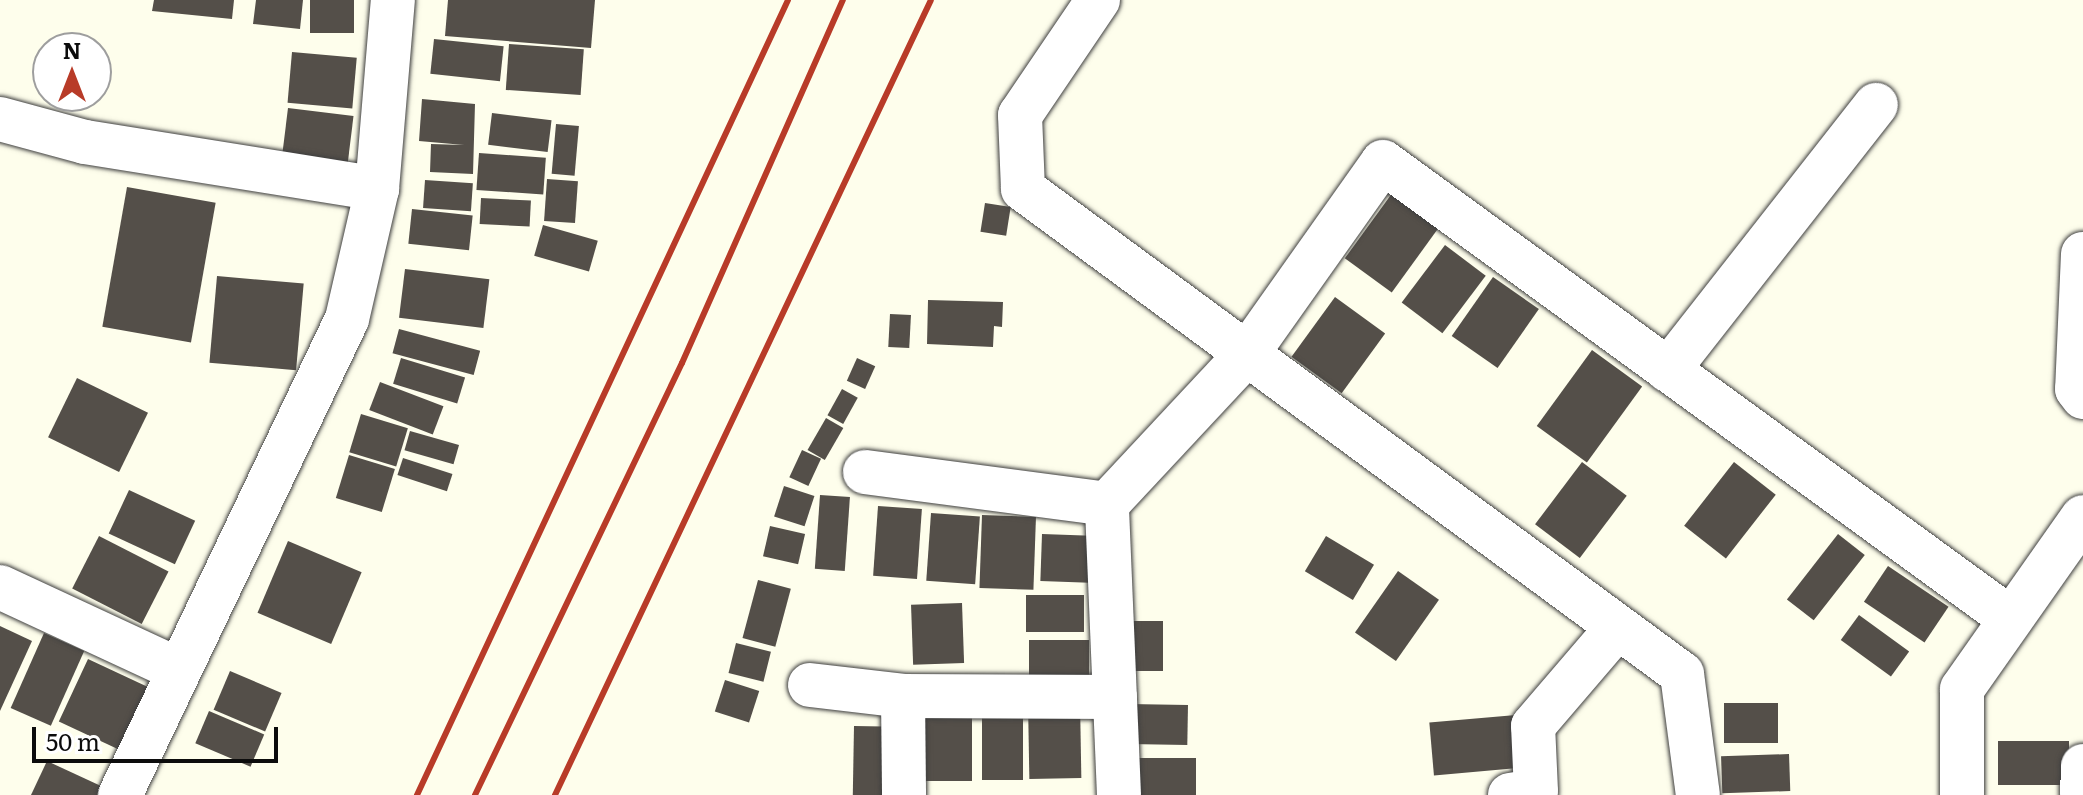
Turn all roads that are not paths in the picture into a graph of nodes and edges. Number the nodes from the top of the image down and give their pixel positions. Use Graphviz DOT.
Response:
graph roads {
  1 [pos="393,0"];
  2 [pos="1098,0"];
  3 [pos="1876,105"];
  4 [pos="0,119"];
  5 [pos="377,189"];
  6 [pos="2083,254"];
  7 [pos="1247,354"];
  8 [pos="1668,370"];
  9 [pos="2083,397"];
  10 [pos="865,472"];
  11 [pos="1107,504"];
  12 [pos="2083,517"];
  13 [pos="0,587"];
  14 [pos="2008,617"];
  15 [pos="1618,627"];
  16 [pos="179,670"];
  17 [pos="810,685"];
  18 [pos="903,696"];
  19 [pos="1115,697"];
  20 [pos="2083,766"];
  21 [pos="120,795"];
  22 [pos="904,795"];
  23 [pos="1119,795"];
  24 [pos="1510,795"];
  25 [pos="1698,795"];
  26 [pos="1962,795"];
  27 [pos="2082,795"];
  1 -- 5 [label="street"];
  2 -- 7 [label="street"];
  3 -- 8 [label="street"];
  4 -- 5 [label="street"];
  5 -- 16 [label="street"];
  6 -- 9 [label="street"];
  7 -- 8 [label="street"];
  7 -- 11 [label="street"];
  7 -- 15 [label="street"];
  8 -- 14 [label="street"];
  10 -- 11 [label="street"];
  11 -- 19 [label="street"];
  12 -- 14 [label="street"];
  13 -- 16 [label="street"];
  14 -- 26 [label="street"];
  15 -- 24 [label="street"];
  15 -- 25 [label="street"];
  16 -- 21 [label="street"];
  17 -- 18 [label="street"];
  18 -- 19 [label="street"];
  18 -- 22 [label="street"];
  19 -- 23 [label="street"];
  20 -- 27 [label="street"];
}
